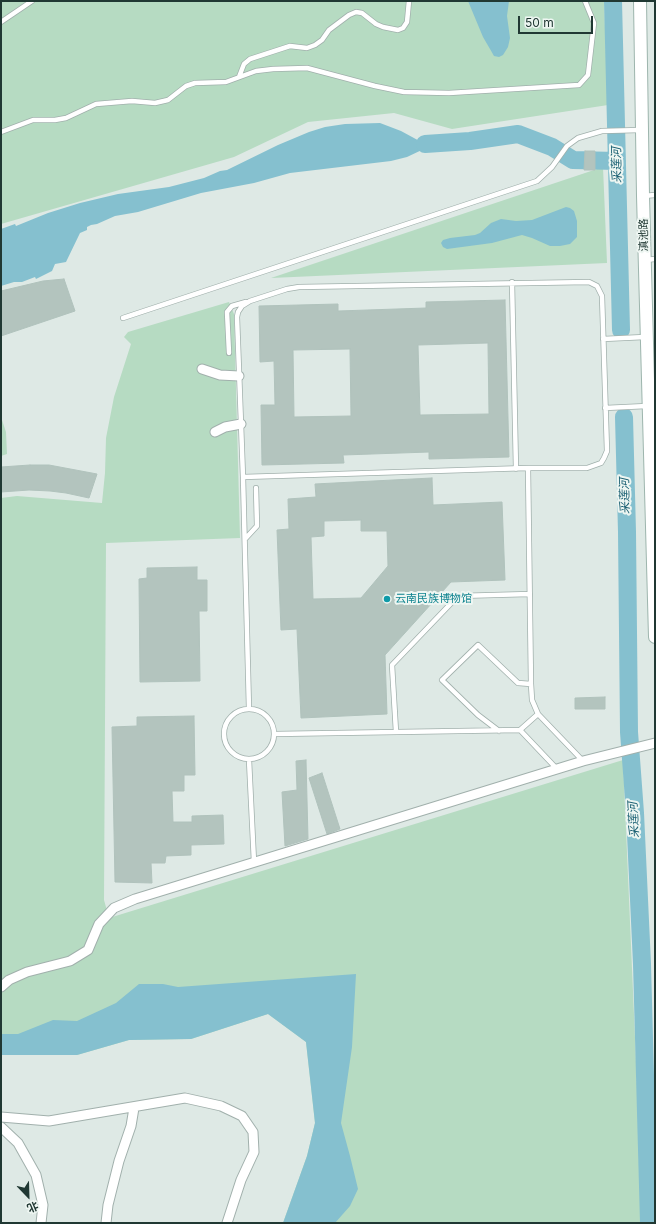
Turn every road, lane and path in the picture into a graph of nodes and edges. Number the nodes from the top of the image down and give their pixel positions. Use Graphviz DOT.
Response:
graph roads {
  1 [pos="32,1"];
  2 [pos="409,1"];
  3 [pos="585,1"];
  4 [pos="640,1"];
  5 [pos="1,22"];
  6 [pos="239,77"];
  7 [pos="636,130"];
  8 [pos="1,132"];
  9 [pos="649,195"];
  10 [pos="650,260"];
  11 [pos="512,282"];
  12 [pos="250,301"];
  13 [pos="123,318"];
  14 [pos="647,337"];
  15 [pos="603,339"];
  16 [pos="229,353"];
  17 [pos="202,369"];
  18 [pos="239,376"];
  19 [pos="649,406"];
  20 [pos="605,408"];
  21 [pos="241,424"];
  22 [pos="215,432"];
  23 [pos="653,448"];
  24 [pos="516,468"];
  25 [pos="528,468"];
  26 [pos="243,477"];
  27 [pos="256,488"];
  28 [pos="244,539"];
  29 [pos="530,594"];
  30 [pos="655,637"];
  31 [pos="531,684"];
  32 [pos="249,709"];
  33 [pos="538,714"];
  34 [pos="520,730"];
  35 [pos="499,731"];
  36 [pos="396,732"];
  37 [pos="275,734"];
  38 [pos="655,743"];
  39 [pos="249,760"];
  40 [pos="583,761"];
  41 [pos="557,769"];
  42 [pos="254,862"];
  43 [pos="1,987"];
  44 [pos="134,1108"];
  45 [pos="1,1117"];
  46 [pos="1,1127"];
  47 [pos="41,1223"];
  48 [pos="106,1223"];
  49 [pos="227,1223"];
  1 -- 5 [label="lane"];
  2 -- 6 [label="lane"];
  3 -- 6 [label="lane"];
  4 -- 7 [label="main road, 滇池路"];
  6 -- 8 [label="lane"];
  7 -- 9 [label="main road, 滇池路"];
  7 -- 13 [label="lane"];
  9 -- 10 [label="main road, 滇池路"];
  10 -- 14 [label="main road, 滇池路"];
  11 -- 12 [label="lane"];
  11 -- 15 [label="lane"];
  11 -- 24 [label="lane"];
  12 -- 16 [label="lane"];
  12 -- 18 [label="lane"];
  14 -- 15 [label="lane"];
  14 -- 19 [label="main road, 滇池路"];
  15 -- 20 [label="lane"];
  17 -- 18 [label="street"];
  18 -- 21 [label="lane"];
  19 -- 20 [label="lane"];
  19 -- 23 [label="main road, 滇池路"];
  20 -- 25 [label="lane"];
  21 -- 22 [label="street"];
  21 -- 26 [label="lane"];
  23 -- 30 [label="main road, 滇池路"];
  24 -- 25 [label="lane"];
  24 -- 26 [label="lane"];
  25 -- 29 [label="lane"];
  26 -- 28 [label="lane"];
  27 -- 28 [label="lane"];
  28 -- 32 [label="lane"];
  29 -- 31 [label="lane"];
  29 -- 36 [label="lane"];
  31 -- 33 [label="lane"];
  31 -- 35 [label="lane"];
  32 -- 37 [label="lane"];
  32 -- 39 [label="lane"];
  33 -- 34 [label="lane"];
  33 -- 40 [label="lane"];
  34 -- 35 [label="lane"];
  34 -- 41 [label="lane"];
  35 -- 36 [label="lane"];
  36 -- 37 [label="lane"];
  37 -- 39 [label="lane"];
  38 -- 40 [label="street"];
  39 -- 42 [label="lane"];
  40 -- 41 [label="street"];
  41 -- 42 [label="street"];
  42 -- 43 [label="street"];
  44 -- 45 [label="street"];
  44 -- 48 [label="street"];
  44 -- 49 [label="street"];
  46 -- 47 [label="street"];
}
